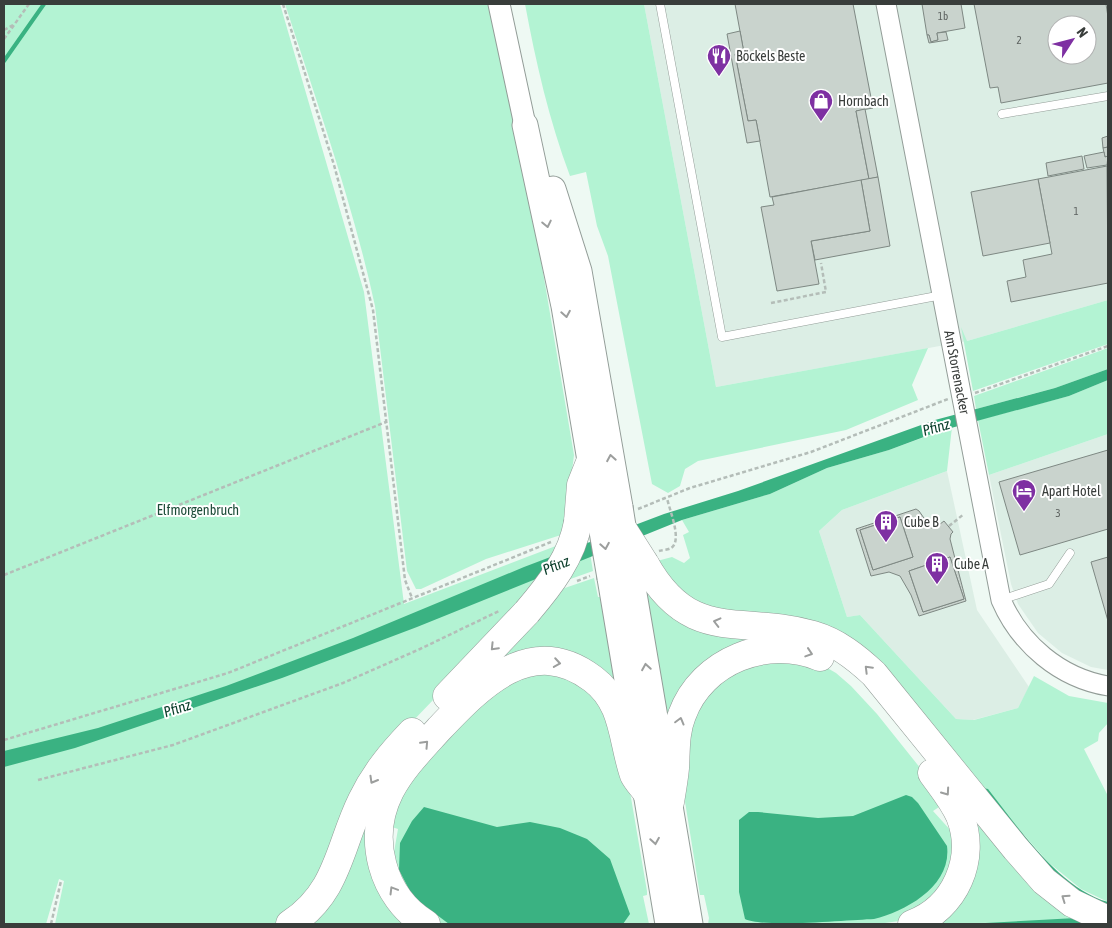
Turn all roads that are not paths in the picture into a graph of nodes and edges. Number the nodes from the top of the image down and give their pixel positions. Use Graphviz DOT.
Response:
graph roads {
  1 [pos="499,4"];
  2 [pos="660,4"];
  3 [pos="886,4"];
  4 [pos="1108,96"];
  5 [pos="1002,114"];
  6 [pos="525,125"];
  7 [pos="942,295"];
  8 [pos="591,460"];
  9 [pos="612,516"];
  10 [pos="1070,553"];
  11 [pos="627,567"];
  12 [pos="1001,600"];
  13 [pos="1108,686"];
  14 [pos="659,797"];
  15 [pos="678,919"];
  16 [pos="1108,920"];
  17 [pos="290,924"];
  18 [pos="426,924"];
  19 [pos="912,924"];
  1 -- 6 [label="main road"];
  2 -- 7 [label="lane"];
  3 -- 7 [label="street, Am Storrenacker"];
  4 -- 5 [label="lane"];
  6 -- 8 [label="highway, one-way"];
  9 -- 6 [label="highway, one-way"];
  7 -- 12 [label="street, Am Storrenacker"];
  8 -- 9 [label="highway"];
  9 -- 11 [label="highway, bridge"];
  9 -- 11 [label="highway, one-way, bridge"];
  9 -- 17 [label="highway, one-way, bridge"];
  10 -- 12 [label="lane"];
  11 -- 14 [label="highway"];
  16 -- 11 [label="highway, one-way"];
  12 -- 13 [label="street, Am Storrenacker"];
  14 -- 15 [label="highway"];
  18 -- 14 [label="highway, one-way"];
  14 -- 19 [label="highway, one-way"];
}
